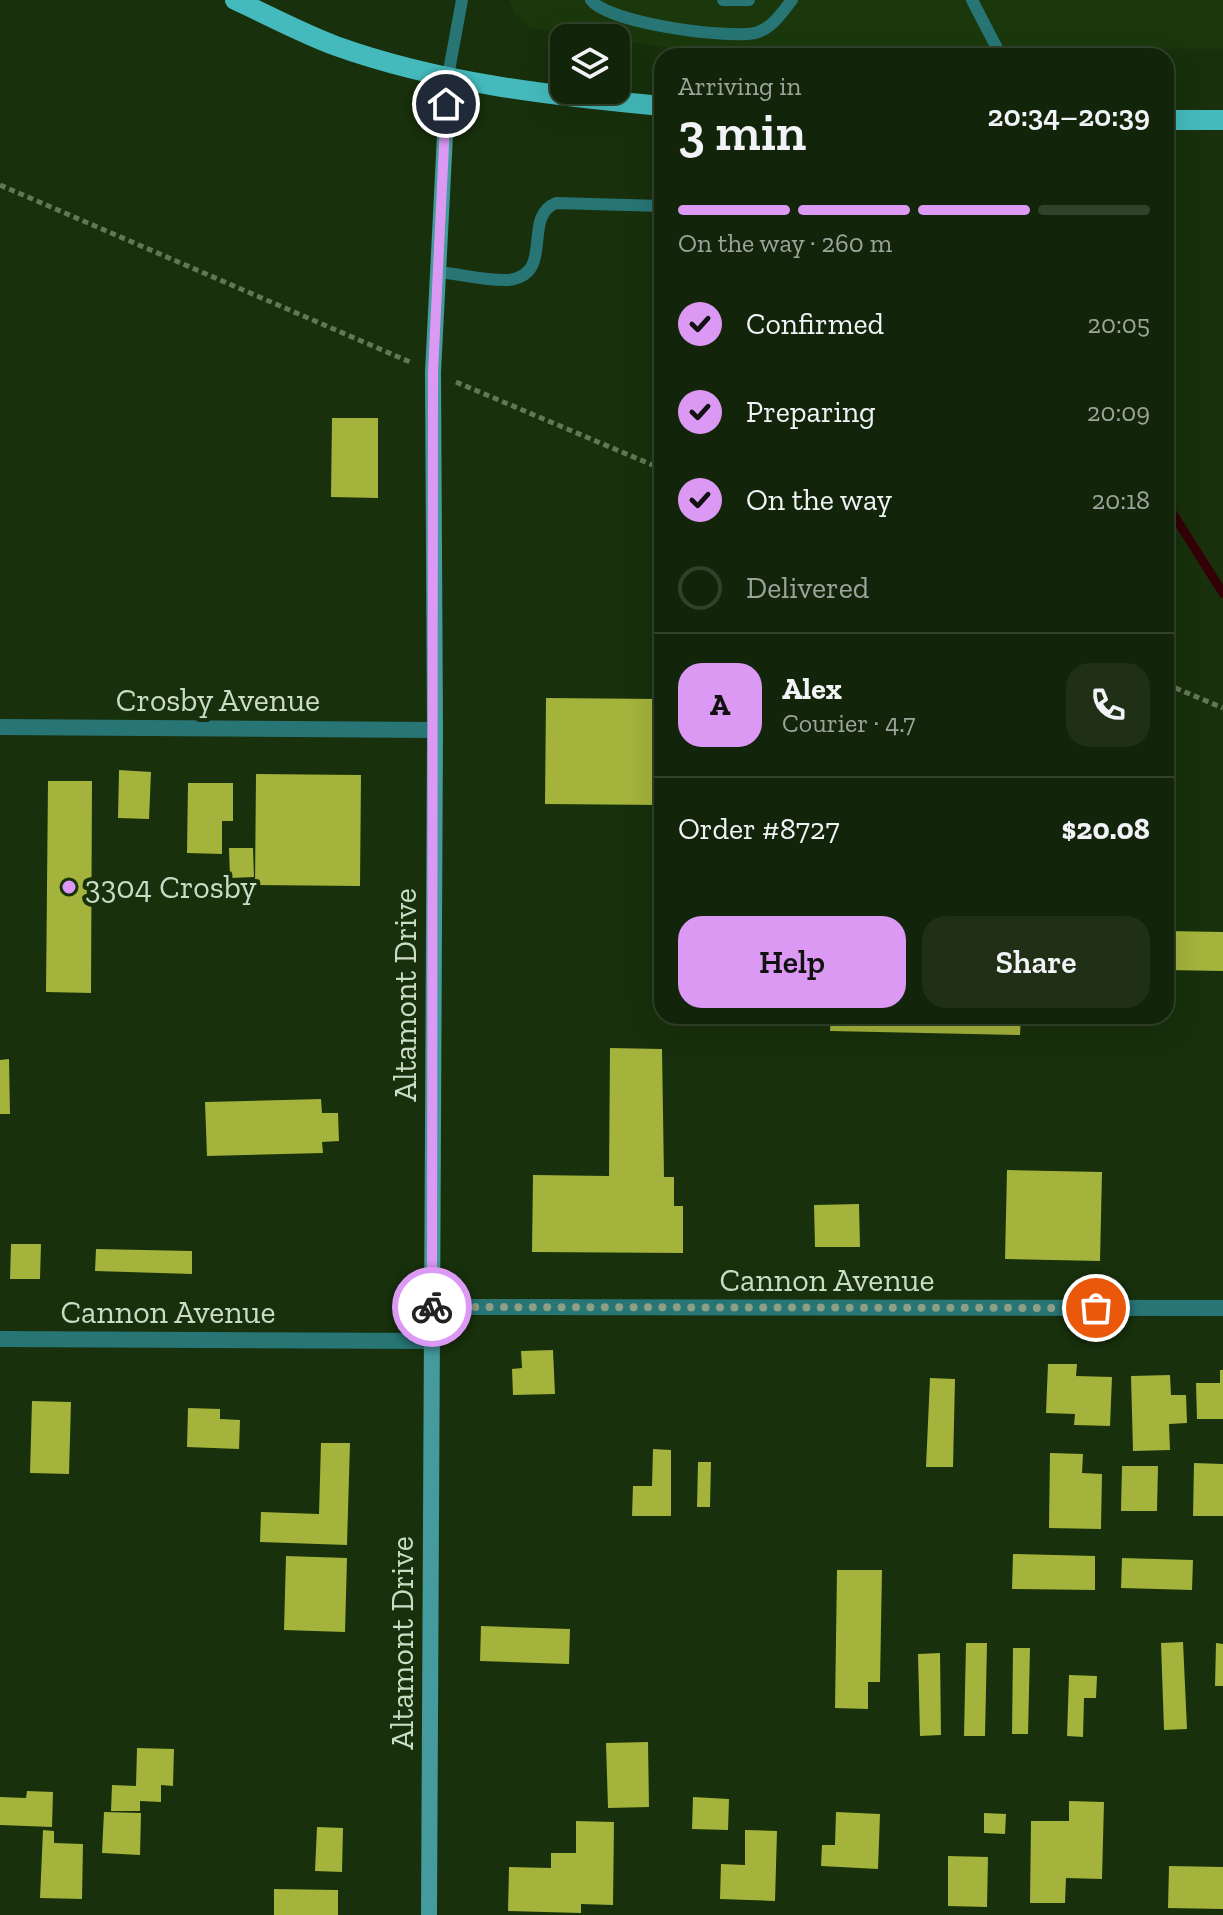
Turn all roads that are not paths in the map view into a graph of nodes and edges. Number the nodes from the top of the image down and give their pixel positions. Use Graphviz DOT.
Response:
graph roads {
  1 [pos="235,0"];
  2 [pos="462,0"];
  3 [pos="591,0"];
  4 [pos="723,0"];
  5 [pos="749,0"];
  6 [pos="792,0"];
  7 [pos="972,0"];
  8 [pos="997,48"];
  9 [pos="448,76"];
  10 [pos="654,105"];
  11 [pos="1174,120"];
  12 [pos="1223,120"];
  13 [pos="654,206"];
  14 [pos="438,272"];
  15 [pos="0,727"];
  16 [pos="435,730"];
  17 [pos="432,1307"];
  18 [pos="1223,1308"];
  19 [pos="0,1339"];
  20 [pos="431,1341"];
  21 [pos="429,1915"];
  1 -- 9 [label="main road"];
  2 -- 9 [label="lane"];
  3 -- 6 [label="lane"];
  4 -- 5 [label="lane"];
  7 -- 8 [label="lane"];
  9 -- 10 [label="main road"];
  9 -- 14 [label="main road, Altamont Drive"];
  11 -- 12 [label="main road"];
  13 -- 14 [label="lane"];
  14 -- 16 [label="main road, Altamont Drive"];
  15 -- 16 [label="street, Crosby Avenue"];
  16 -- 17 [label="main road, Altamont Drive"];
  17 -- 18 [label="street, Cannon Avenue"];
  17 -- 20 [label="main road, Altamont Drive"];
  19 -- 20 [label="street, Cannon Avenue"];
  20 -- 21 [label="main road, Altamont Drive"];
}
